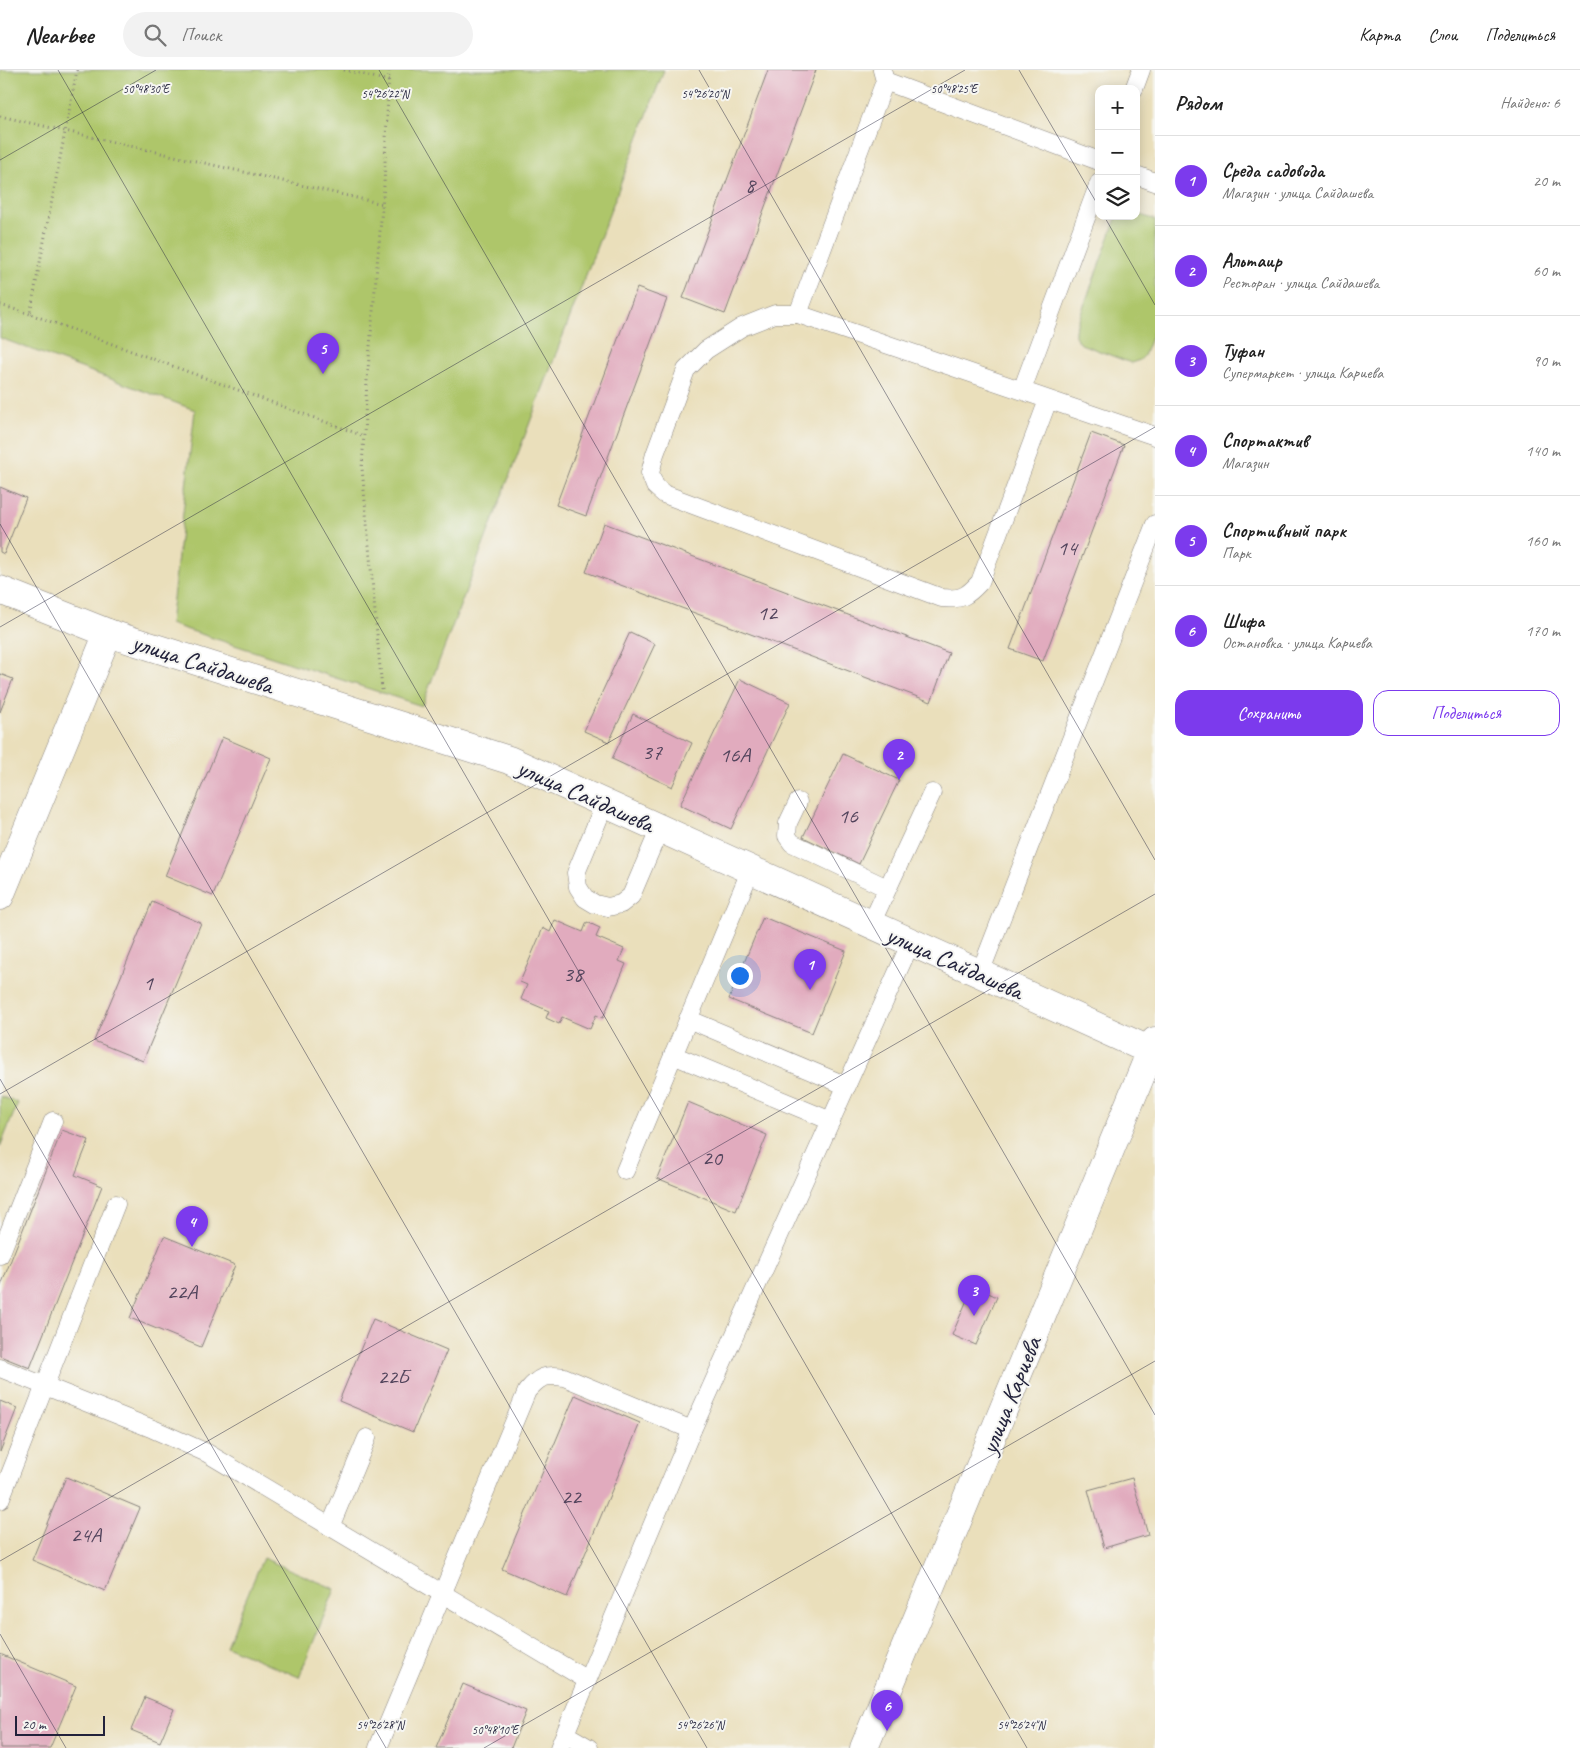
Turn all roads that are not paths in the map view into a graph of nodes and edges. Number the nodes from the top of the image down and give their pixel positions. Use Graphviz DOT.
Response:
graph roads {
  1 [pos="1141,70"];
  2 [pos="883,75"];
  3 [pos="1135,85"];
  4 [pos="1095,159"];
  5 [pos="1140,176"];
  6 [pos="1155,182"];
  7 [pos="1095,194"];
  8 [pos="798,314"];
  9 [pos="1022,390"];
  10 [pos="1048,400"];
  11 [pos="1155,436"];
  12 [pos="1155,524"];
  13 [pos="0,590"];
  14 [pos="108,633"];
  15 [pos="932,793"];
  16 [pos="798,802"];
  17 [pos="605,803"];
  18 [pos="660,828"];
  19 [pos="751,869"];
  20 [pos="887,888"];
  21 [pos="0,896"];
  22 [pos="871,924"];
  23 [pos="911,942"];
  24 [pos="980,973"];
  25 [pos="688,1020"];
  26 [pos="1154,1049"];
  27 [pos="673,1055"];
  28 [pos="847,1086"];
  29 [pos="53,1121"];
  30 [pos="831,1121"];
  31 [pos="625,1171"];
  32 [pos="116,1204"];
  33 [pos="0,1255"];
  34 [pos="0,1368"];
  35 [pos="45,1386"];
  36 [pos="692,1430"];
  37 [pos="367,1438"];
  38 [pos="0,1500"];
  39 [pos="330,1527"];
  40 [pos="443,1594"];
  41 [pos="587,1680"];
  42 [pos="562,1741"];
  43 [pos="378,1748"];
  44 [pos="589,1748"];
  45 [pos="864,1748"];
  1 -- 3 [label="lane"];
  2 -- 4 [label="lane"];
  2 -- 8 [label="lane"];
  5 -- 6 [label="lane"];
  7 -- 9 [label="lane"];
  8 -- 9 [label="lane"];
  8 -- 10 [label="lane"];
  9 -- 10 [label="lane"];
  10 -- 11 [label="lane"];
  12 -- 24 [label="lane"];
  13 -- 14 [label="street, улица Сайдашева"];
  14 -- 17 [label="street, улица Сайдашева"];
  14 -- 21 [label="street"];
  15 -- 20 [label="lane"];
  16 -- 20 [label="lane"];
  17 -- 18 [label="street, улица Сайдашева"];
  17 -- 18 [label="lane"];
  18 -- 19 [label="street, улица Сайдашева"];
  19 -- 22 [label="street, улица Сайдашева"];
  19 -- 25 [label="lane"];
  20 -- 22 [label="lane"];
  22 -- 23 [label="street, улица Сайдашева"];
  23 -- 24 [label="street, улица Сайдашева"];
  23 -- 28 [label="lane"];
  24 -- 26 [label="street, улица Сайдашева"];
  25 -- 27 [label="lane"];
  25 -- 28 [label="lane"];
  26 -- 45 [label="street, улица Кариева"];
  27 -- 30 [label="lane"];
  27 -- 31 [label="lane"];
  28 -- 30 [label="lane"];
  29 -- 33 [label="lane"];
  30 -- 36 [label="lane"];
  32 -- 35 [label="lane"];
  34 -- 35 [label="lane"];
  35 -- 38 [label="lane"];
  35 -- 39 [label="lane"];
  36 -- 40 [label="lane"];
  36 -- 41 [label="lane"];
  37 -- 39 [label="lane"];
  39 -- 40 [label="lane"];
  40 -- 41 [label="lane"];
  40 -- 43 [label="lane"];
  41 -- 42 [label="lane"];
  42 -- 44 [label="lane"];
}
